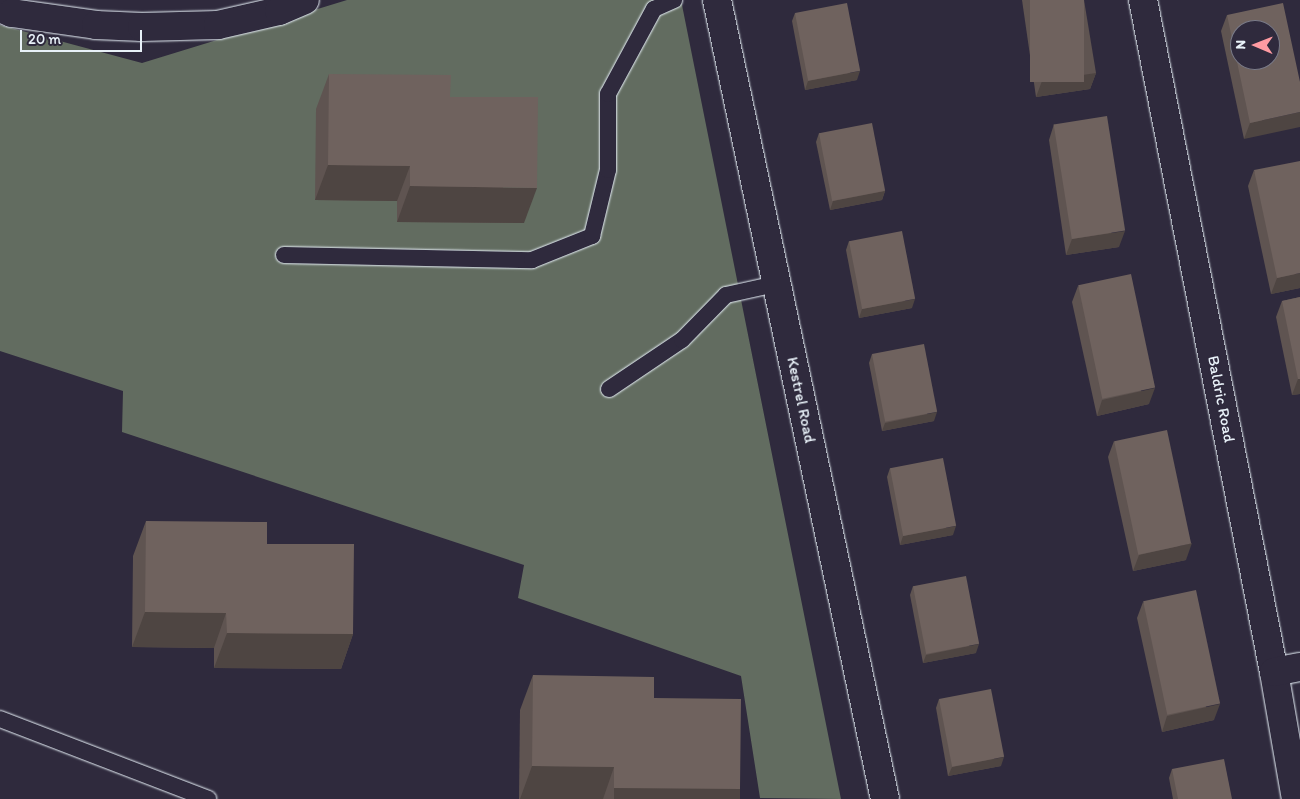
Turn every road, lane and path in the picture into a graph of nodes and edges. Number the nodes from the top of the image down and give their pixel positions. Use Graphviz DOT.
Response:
graph roads {
  1 [pos="305,0"];
  2 [pos="674,0"];
  3 [pos="717,0"];
  4 [pos="1143,0"];
  5 [pos="277,5"];
  6 [pos="0,8"];
  7 [pos="284,256"];
  8 [pos="776,284"];
  9 [pos="609,389"];
  10 [pos="1300,667"];
  11 [pos="1274,672"];
  12 [pos="0,719"];
  13 [pos="208,799"];
  14 [pos="885,799"];
  15 [pos="1296,799"];
  1 -- 5 [label="street"];
  2 -- 7 [label="lane"];
  3 -- 8 [label="street, Kestrel Road"];
  4 -- 11 [label="street, Baldric Road"];
  5 -- 6 [label="street"];
  8 -- 9 [label="lane"];
  8 -- 14 [label="street, Kestrel Road"];
  10 -- 11 [label="street"];
  11 -- 15 [label="street, Baldric Road"];
  12 -- 13 [label="lane"];
}
